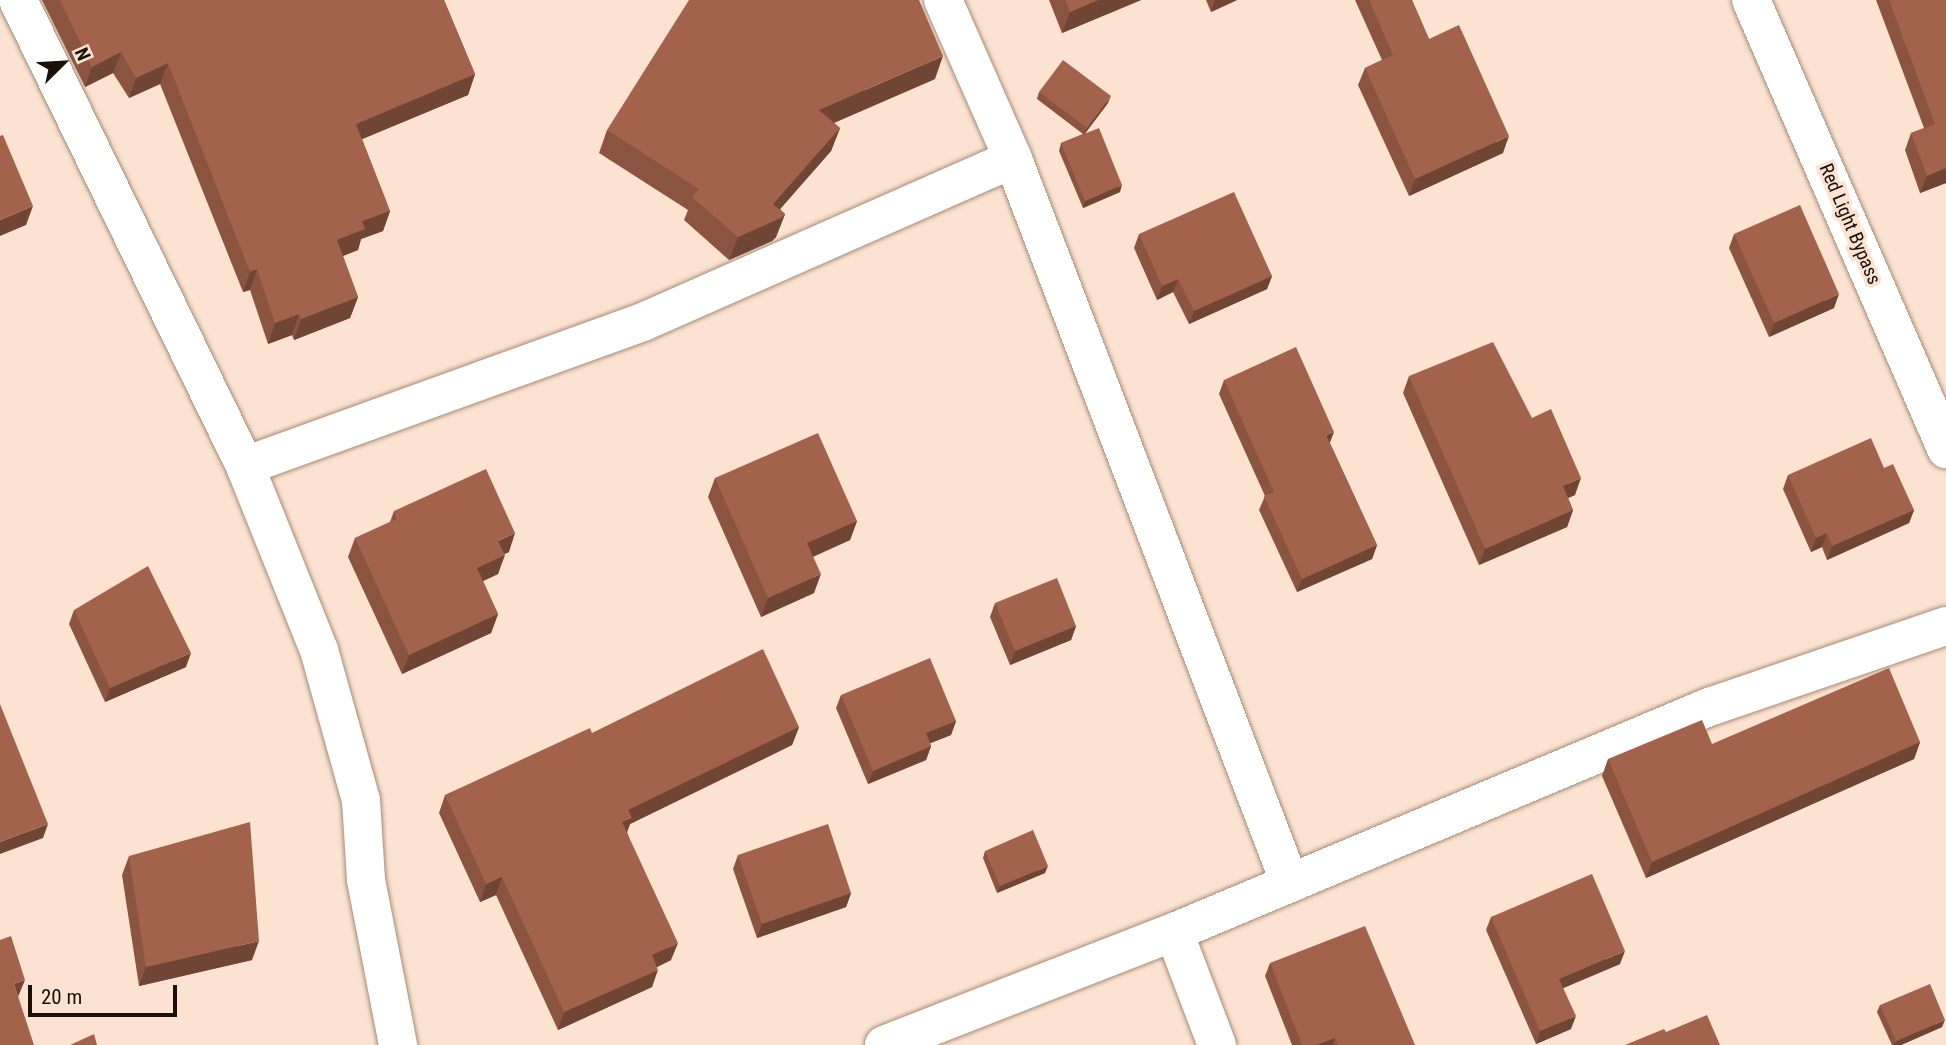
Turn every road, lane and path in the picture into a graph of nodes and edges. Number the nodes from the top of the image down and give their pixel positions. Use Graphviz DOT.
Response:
graph roads {
  1 [pos="18,0"];
  2 [pos="943,0"];
  3 [pos="1751,0"];
  4 [pos="1013,159"];
  5 [pos="1946,449"];
  6 [pos="245,466"];
  7 [pos="1946,626"];
  8 [pos="1289,881"];
  9 [pos="1174,932"];
  10 [pos="398,1045"];
  11 [pos="884,1045"];
  12 [pos="1217,1045"];
  1 -- 6 [label="street"];
  2 -- 4 [label="street"];
  3 -- 5 [label="street, Red Light Bypass"];
  4 -- 6 [label="street"];
  4 -- 8 [label="street"];
  6 -- 10 [label="street"];
  7 -- 8 [label="street"];
  8 -- 9 [label="street"];
  9 -- 11 [label="street"];
  9 -- 12 [label="street"];
}
